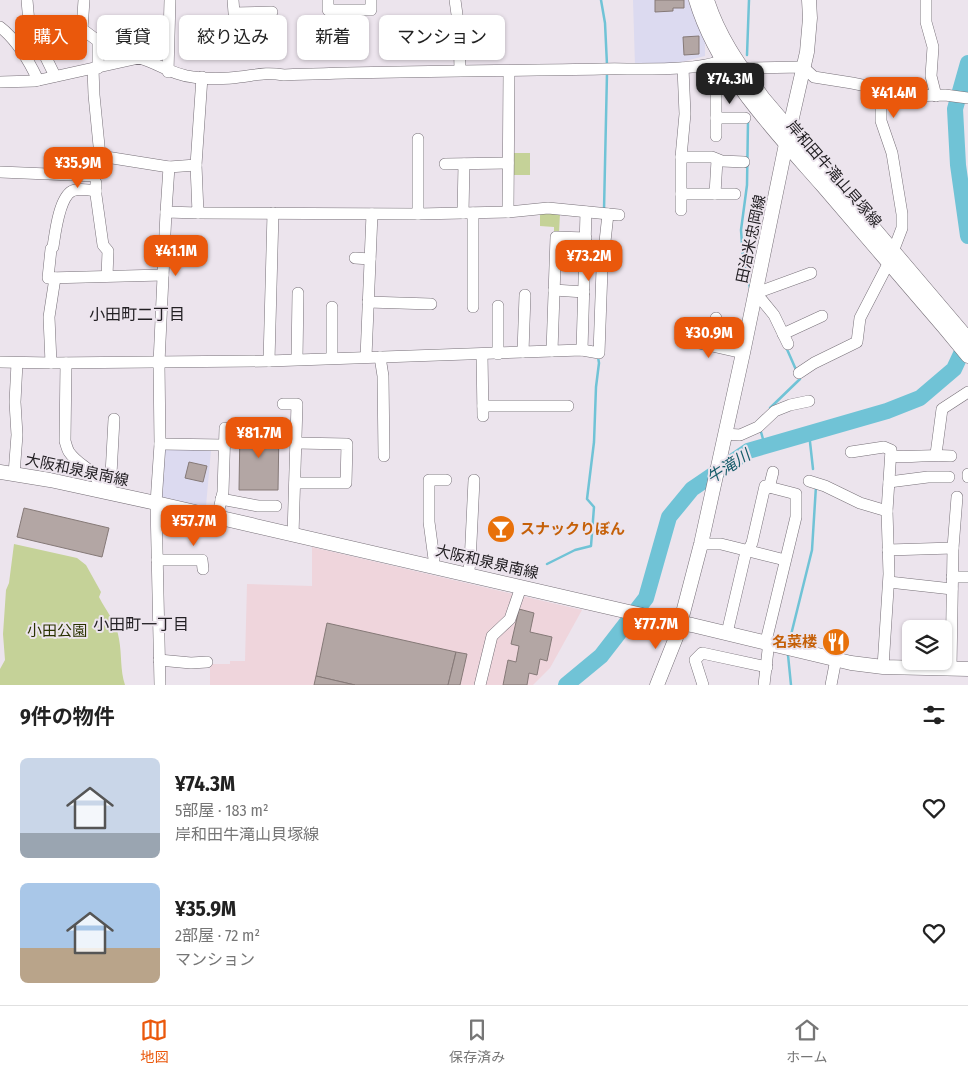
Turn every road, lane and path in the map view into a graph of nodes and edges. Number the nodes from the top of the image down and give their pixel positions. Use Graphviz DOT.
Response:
graph roads {
  1 [pos="27,0"];
  2 [pos="84,0"];
  3 [pos="170,0"];
  4 [pos="233,0"];
  5 [pos="255,0"];
  6 [pos="328,0"];
  7 [pos="371,0"];
  8 [pos="455,0"];
  9 [pos="696,0"];
  10 [pos="707,0"];
  11 [pos="809,0"];
  12 [pos="926,0"];
  13 [pos="254,12"];
  14 [pos="272,12"];
  15 [pos="0,27"];
  16 [pos="723,60"];
  17 [pos="803,67"];
  18 [pos="683,68"];
  19 [pos="749,68"];
  20 [pos="95,69"];
  21 [pos="460,70"];
  22 [pos="509,71"];
  23 [pos="168,72"];
  24 [pos="55,76"];
  25 [pos="202,77"];
  26 [pos="38,80"];
  27 [pos="0,82"];
  28 [pos="881,89"];
  29 [pos="940,95"];
  30 [pos="968,98"];
  31 [pos="716,118"];
  32 [pos="745,118"];
  33 [pos="790,130"];
  34 [pos="716,136"];
  35 [pos="418,139"];
  36 [pos="786,144"];
  37 [pos="100,156"];
  38 [pos="681,157"];
  39 [pos="717,160"];
  40 [pos="744,162"];
  41 [pos="508,163"];
  42 [pos="196,164"];
  43 [pos="445,164"];
  44 [pos="464,164"];
  45 [pos="168,167"];
  46 [pos="0,172"];
  47 [pos="96,176"];
  48 [pos="96,191"];
  49 [pos="681,194"];
  50 [pos="715,194"];
  51 [pos="735,194"];
  52 [pos="680,210"];
  53 [pos="166,212"];
  54 [pos="508,212"];
  55 [pos="586,212"];
  56 [pos="198,213"];
  57 [pos="273,213"];
  58 [pos="468,213"];
  59 [pos="372,214"];
  60 [pos="418,214"];
  61 [pos="586,238"];
  62 [pos="891,257"];
  63 [pos="354,258"];
  64 [pos="370,259"];
  65 [pos="811,273"];
  66 [pos="163,275"];
  67 [pos="107,276"];
  68 [pos="55,278"];
  69 [pos="554,290"];
  70 [pos="584,292"];
  71 [pos="298,293"];
  72 [pos="756,293"];
  73 [pos="525,296"];
  74 [pos="368,302"];
  75 [pos="431,304"];
  76 [pos="473,306"];
  77 [pos="498,306"];
  78 [pos="332,307"];
  79 [pos="822,316"];
  80 [pos="716,318"];
  81 [pos="947,322"];
  82 [pos="968,339"];
  83 [pos="681,340"];
  84 [pos="710,346"];
  85 [pos="582,350"];
  86 [pos="552,351"];
  87 [pos="524,352"];
  88 [pos="743,353"];
  89 [pos="482,354"];
  90 [pos="498,354"];
  91 [pos="968,356"];
  92 [pos="366,357"];
  93 [pos="380,357"];
  94 [pos="332,358"];
  95 [pos="297,359"];
  96 [pos="270,360"];
  97 [pos="0,362"];
  98 [pos="159,362"];
  99 [pos="17,363"];
  100 [pos="51,363"];
  101 [pos="66,363"];
  102 [pos="799,373"];
  103 [pos="968,394"];
  104 [pos="809,401"];
  105 [pos="284,404"];
  106 [pos="568,406"];
  107 [pos="114,419"];
  108 [pos="225,428"];
  109 [pos="725,434"];
  110 [pos="296,443"];
  111 [pos="160,444"];
  112 [pos="224,446"];
  113 [pos="851,452"];
  114 [pos="936,454"];
  115 [pos="384,456"];
  116 [pos="891,456"];
  117 [pos="951,456"];
  118 [pos="773,472"];
  119 [pos="7,473"];
  120 [pos="949,478"];
  121 [pos="446,480"];
  122 [pos="474,480"];
  123 [pos="809,481"];
  124 [pos="889,482"];
  125 [pos="295,483"];
  126 [pos="769,488"];
  127 [pos="105,492"];
  128 [pos="957,498"];
  129 [pos="222,499"];
  130 [pos="156,504"];
  131 [pos="276,506"];
  132 [pos="886,511"];
  133 [pos="217,518"];
  134 [pos="293,535"];
  135 [pos="701,544"];
  136 [pos="953,548"];
  137 [pos="748,550"];
  138 [pos="888,550"];
  139 [pos="157,560"];
  140 [pos="785,560"];
  141 [pos="432,567"];
  142 [pos="203,569"];
  143 [pos="468,575"];
  144 [pos="968,577"];
  145 [pos="889,582"];
  146 [pos="952,583"];
  147 [pos="521,587"];
  148 [pos="952,620"];
  149 [pos="680,623"];
  150 [pos="727,633"];
  151 [pos="767,643"];
  152 [pos="836,659"];
  153 [pos="159,660"];
  154 [pos="207,662"];
  155 [pos="767,667"];
  156 [pos="883,667"];
  157 [pos="902,667"];
  158 [pos="952,668"];
  159 [pos="968,669"];
  160 [pos="160,685"];
  161 [pos="480,685"];
  162 [pos="657,685"];
  163 [pos="703,685"];
  164 [pos="764,685"];
  165 [pos="831,685"];
  1 -- 24 [label="street"];
  2 -- 20 [label="street"];
  3 -- 23 [label="street"];
  4 -- 13 [label="street"];
  5 -- 13 [label="street"];
  6 -- 7 [label="street"];
  8 -- 21 [label="street"];
  9 -- 16 [label="main road, 岸和田牛滝山貝塚線"];
  10 -- 16 [label="main road, 岸和田牛滝山貝塚線"];
  11 -- 17 [label="main road, 田治米忠岡線"];
  12 -- 29 [label="street"];
  13 -- 14 [label="street"];
  15 -- 26 [label="street"];
  16 -- 18 [label="street"];
  16 -- 31 [label="street"];
  16 -- 33 [label="main road, 岸和田牛滝山貝塚線"];
  16 -- 36 [label="main road, 岸和田牛滝山貝塚線"];
  17 -- 19 [label="street"];
  17 -- 28 [label="street"];
  17 -- 33 [label="main road, 田治米忠岡線"];
  18 -- 22 [label="street"];
  18 -- 38 [label="street"];
  20 -- 23 [label="street"];
  20 -- 24 [label="street"];
  20 -- 37 [label="street"];
  21 -- 22 [label="street"];
  21 -- 25 [label="street"];
  22 -- 41 [label="street"];
  23 -- 25 [label="street"];
  24 -- 26 [label="street"];
  25 -- 42 [label="street"];
  26 -- 27 [label="street"];
  28 -- 29 [label="street"];
  28 -- 62 [label="street"];
  29 -- 30 [label="street"];
  31 -- 32 [label="street"];
  31 -- 34 [label="street"];
  33 -- 36 [label="main road, 田治米忠岡線"];
  33 -- 62 [label="main road, 岸和田牛滝山貝塚線"];
  35 -- 60 [label="street"];
  36 -- 62 [label="main road, 岸和田牛滝山貝塚線"];
  36 -- 72 [label="main road, 田治米忠岡線"];
  37 -- 45 [label="street"];
  37 -- 47 [label="street"];
  38 -- 39 [label="street"];
  38 -- 49 [label="street"];
  39 -- 40 [label="street"];
  39 -- 50 [label="street"];
  41 -- 44 [label="street"];
  41 -- 54 [label="street"];
  42 -- 45 [label="street"];
  42 -- 56 [label="street"];
  43 -- 44 [label="street"];
  44 -- 58 [label="street"];
  45 -- 53 [label="street"];
  46 -- 47 [label="street"];
  47 -- 48 [label="street"];
  48 -- 67 [label="street"];
  48 -- 68 [label="street"];
  49 -- 50 [label="street"];
  49 -- 52 [label="street"];
  50 -- 51 [label="street"];
  53 -- 56 [label="street"];
  53 -- 66 [label="street"];
  54 -- 55 [label="street"];
  54 -- 58 [label="street"];
  55 -- 61 [label="street"];
  55 -- 85 [label="street"];
  56 -- 57 [label="street"];
  57 -- 59 [label="street"];
  57 -- 96 [label="street"];
  58 -- 60 [label="street"];
  58 -- 76 [label="street"];
  59 -- 60 [label="street"];
  59 -- 64 [label="street"];
  61 -- 69 [label="street"];
  61 -- 70 [label="street"];
  62 -- 81 [label="main road, 岸和田牛滝山貝塚線"];
  62 -- 102 [label="street"];
  63 -- 64 [label="street"];
  64 -- 74 [label="street"];
  65 -- 72 [label="street"];
  66 -- 67 [label="street"];
  66 -- 98 [label="street"];
  67 -- 68 [label="street"];
  68 -- 100 [label="street"];
  69 -- 70 [label="street"];
  69 -- 86 [label="street"];
  70 -- 85 [label="street"];
  71 -- 95 [label="street"];
  72 -- 79 [label="street"];
  72 -- 88 [label="main road, 田治米忠岡線"];
  73 -- 87 [label="street"];
  74 -- 75 [label="street"];
  74 -- 92 [label="street"];
  77 -- 90 [label="street"];
  78 -- 94 [label="street"];
  80 -- 84 [label="street"];
  81 -- 82 [label="main road, 岸和田牛滝山貝塚線"];
  81 -- 91 [label="main road, 岸和田牛滝山貝塚線"];
  83 -- 84 [label="street"];
  84 -- 88 [label="street"];
  85 -- 86 [label="street"];
  86 -- 87 [label="street"];
  87 -- 90 [label="street"];
  88 -- 109 [label="main road, 田治米忠岡線"];
  89 -- 90 [label="street"];
  89 -- 93 [label="street"];
  89 -- 106 [label="street"];
  92 -- 93 [label="street"];
  92 -- 94 [label="street"];
  93 -- 115 [label="street"];
  94 -- 95 [label="street"];
  95 -- 96 [label="street"];
  96 -- 98 [label="street"];
  97 -- 99 [label="street"];
  98 -- 101 [label="street"];
  98 -- 111 [label="street"];
  99 -- 100 [label="street"];
  99 -- 119 [label="street"];
  100 -- 101 [label="street"];
  101 -- 127 [label="street"];
  103 -- 114 [label="street"];
  104 -- 109 [label="street"];
  105 -- 110 [label="street"];
  107 -- 127 [label="street"];
  108 -- 112 [label="street"];
  109 -- 135 [label="main road, 田治米忠岡線"];
  110 -- 125 [label="street"];
  110 -- 125 [label="street"];
  111 -- 112 [label="street"];
  111 -- 130 [label="street"];
  112 -- 129 [label="street"];
  113 -- 116 [label="street"];
  114 -- 116 [label="street"];
  114 -- 117 [label="street"];
  116 -- 124 [label="street"];
  118 -- 126 [label="street"];
  119 -- 127 [label="main road, 大阪和泉泉南線"];
  120 -- 124 [label="street"];
  121 -- 141 [label="street"];
  122 -- 143 [label="street"];
  123 -- 132 [label="street"];
  124 -- 132 [label="street"];
  125 -- 134 [label="street"];
  126 -- 137 [label="street"];
  126 -- 140 [label="street"];
  127 -- 130 [label="main road, 大阪和泉泉南線"];
  128 -- 136 [label="street"];
  129 -- 131 [label="street"];
  129 -- 133 [label="street"];
  130 -- 133 [label="main road, 大阪和泉泉南線"];
  130 -- 139 [label="street"];
  132 -- 138 [label="street"];
  133 -- 134 [label="main road, 大阪和泉泉南線"];
  134 -- 141 [label="main road, 大阪和泉泉南線"];
  135 -- 137 [label="street"];
  135 -- 149 [label="main road, 田治米忠岡線"];
  136 -- 138 [label="street"];
  136 -- 146 [label="street"];
  137 -- 140 [label="street"];
  137 -- 150 [label="street"];
  138 -- 145 [label="street"];
  139 -- 142 [label="street"];
  139 -- 153 [label="street"];
  140 -- 151 [label="street"];
  141 -- 143 [label="main road, 大阪和泉泉南線"];
  143 -- 147 [label="main road, 大阪和泉泉南線"];
  144 -- 146 [label="street"];
  145 -- 146 [label="street"];
  145 -- 156 [label="street"];
  146 -- 148 [label="street"];
  147 -- 149 [label="main road, 大阪和泉泉南線"];
  147 -- 161 [label="street"];
  149 -- 150 [label="main road, 大阪和泉泉南線"];
  149 -- 162 [label="main road, 田治米忠岡線"];
  150 -- 151 [label="main road, 大阪和泉泉南線"];
  151 -- 152 [label="main road, 大阪和泉泉南線"];
  151 -- 155 [label="street"];
  152 -- 156 [label="main road, 大阪和泉泉南線"];
  152 -- 165 [label="street"];
  153 -- 154 [label="street"];
  153 -- 160 [label="street"];
  155 -- 163 [label="street"];
  155 -- 164 [label="street"];
  156 -- 157 [label="main road, 大阪和泉泉南線"];
  158 -- 159 [label="main road, 大阪和泉泉南線"];
}
